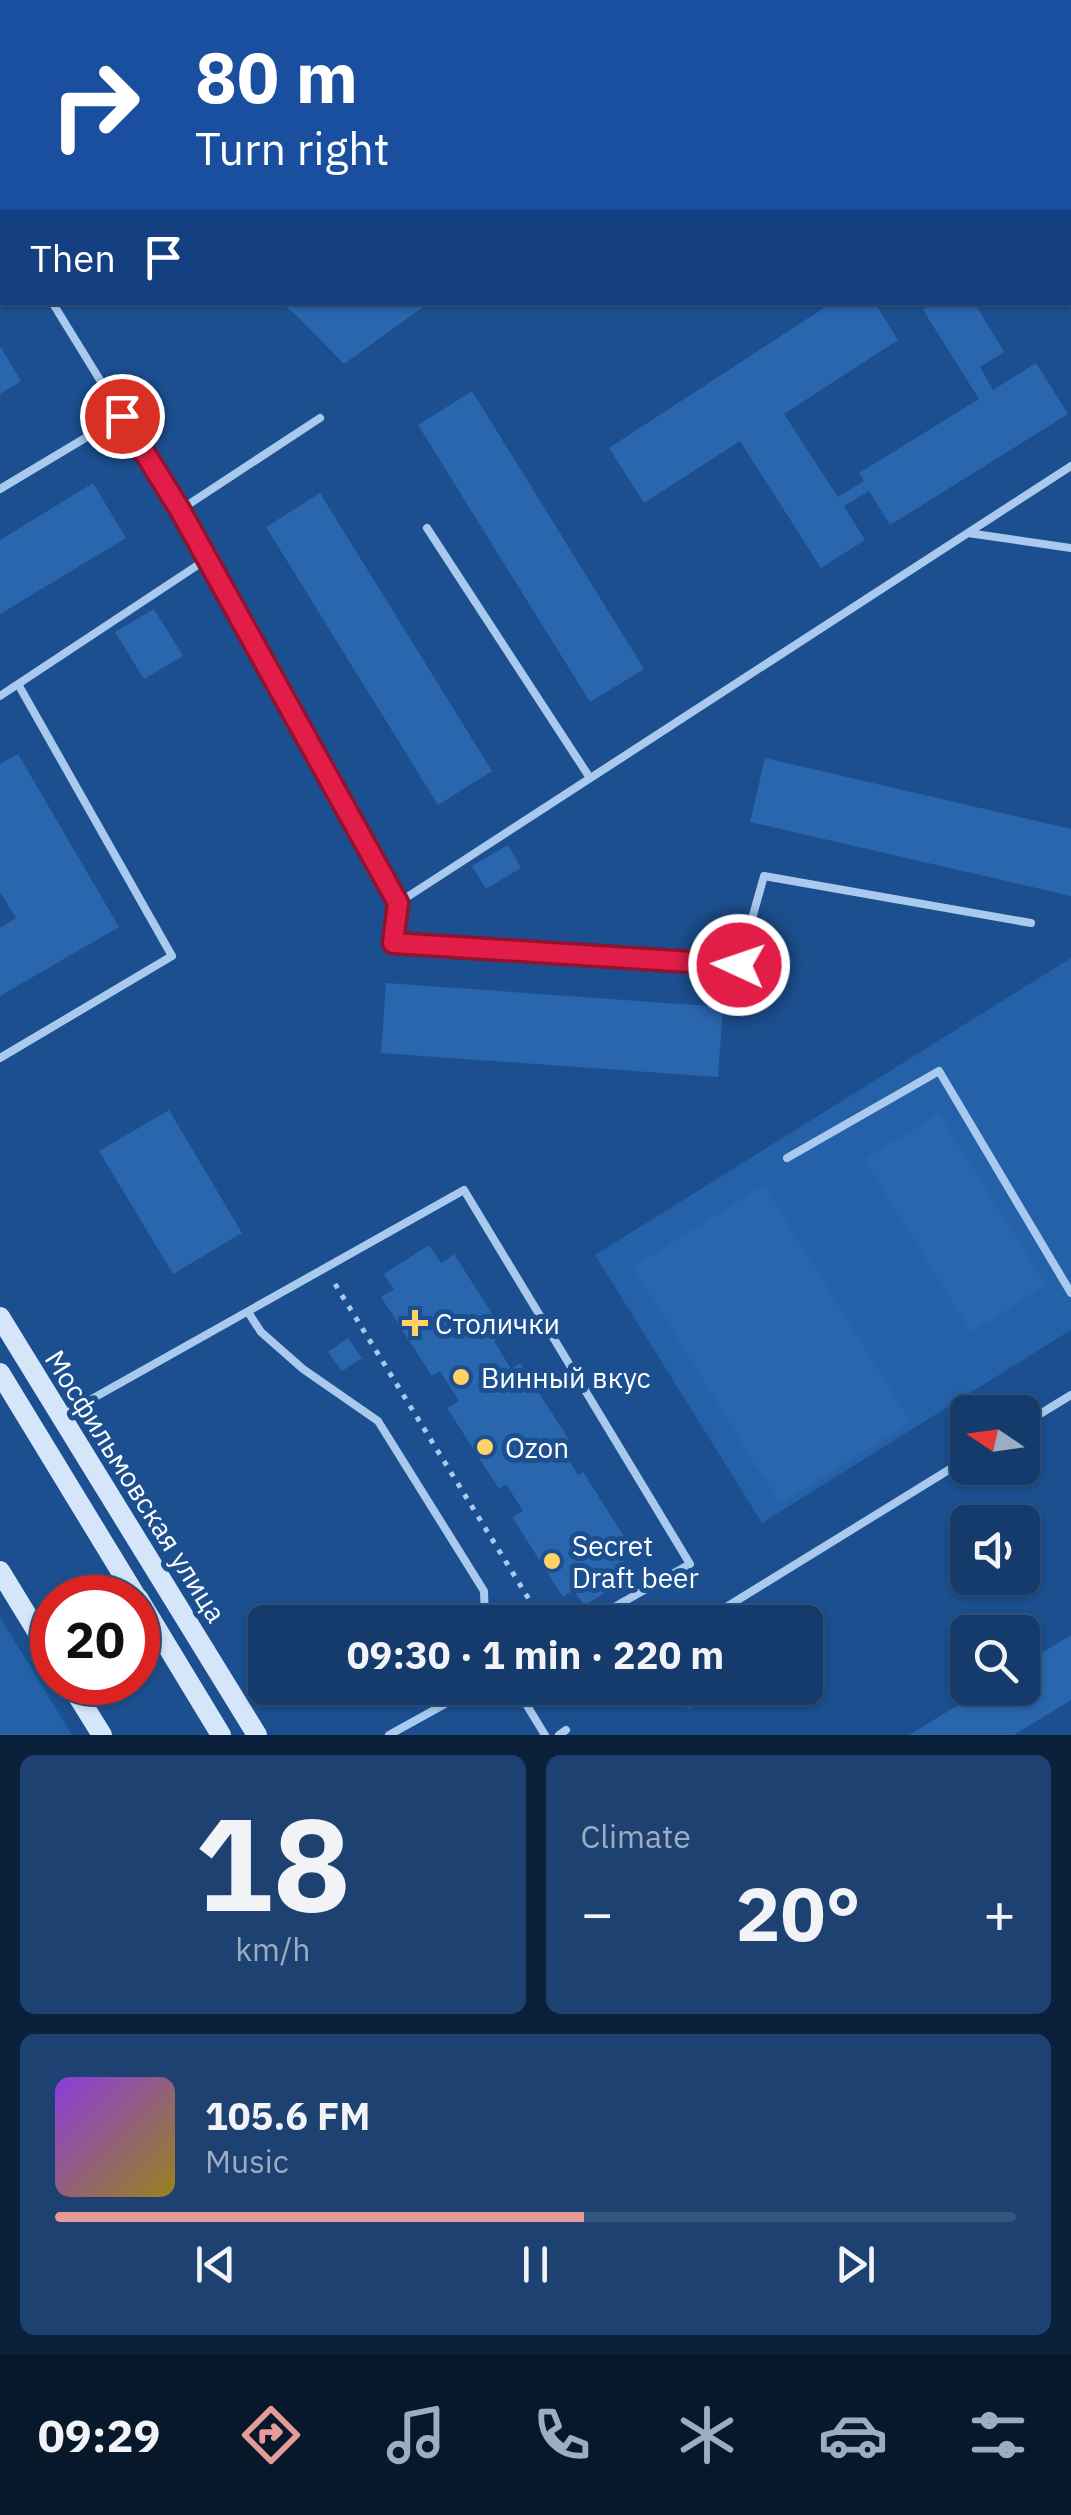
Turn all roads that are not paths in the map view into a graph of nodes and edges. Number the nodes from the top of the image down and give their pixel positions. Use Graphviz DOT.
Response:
graph roads {
  1 [pos="54,305"];
  2 [pos="122,416"];
  3 [pos="320,418"];
  4 [pos="1071,466"];
  5 [pos="0,489"];
  6 [pos="180,510"];
  7 [pos="427,528"];
  8 [pos="968,532"];
  9 [pos="1071,548"];
  10 [pos="207,558"];
  11 [pos="18,684"];
  12 [pos="0,696"];
  13 [pos="590,778"];
  14 [pos="398,903"];
  15 [pos="1031,923"];
  16 [pos="0,1058"];
  17 [pos="787,1158"];
  18 [pos="1071,1293"];
  19 [pos="248,1312"];
  20 [pos="0,1318"];
  21 [pos="0,1374"];
  22 [pos="1071,1394"];
  23 [pos="1040,1413"];
  24 [pos="61,1416"];
  25 [pos="950,1469"];
  26 [pos="0,1571"];
  27 [pos="123,1575"];
  28 [pos="484,1605"];
  29 [pos="618,1605"];
  30 [pos="730,1605"];
  31 [pos="30,1620"];
  32 [pos="160,1636"];
  33 [pos="83,1705"];
  34 [pos="443,1705"];
  35 [pos="527,1705"];
  36 [pos="102,1735"];
  37 [pos="221,1735"];
  38 [pos="257,1735"];
  39 [pos="389,1735"];
  40 [pos="545,1735"];
  1 -- 2 [label="lane"];
  2 -- 5 [label="lane"];
  2 -- 6 [label="lane"];
  3 -- 6 [label="lane"];
  4 -- 8 [label="lane"];
  6 -- 10 [label="lane"];
  7 -- 13 [label="lane"];
  8 -- 9 [label="lane"];
  8 -- 13 [label="lane"];
  10 -- 11 [label="lane"];
  10 -- 14 [label="lane"];
  11 -- 12 [label="lane"];
  11 -- 16 [label="lane"];
  13 -- 14 [label="lane"];
  14 -- 15 [label="lane"];
  17 -- 18 [label="lane"];
  19 -- 24 [label="lane"];
  19 -- 28 [label="lane"];
  19 -- 29 [label="lane"];
  20 -- 24 [label="main road, Мосфильмовская улица"];
  21 -- 27 [label="main road, Мосфильмовская улица"];
  22 -- 23 [label="lane"];
  24 -- 38 [label="main road, Мосфильмовская улица"];
  25 -- 30 [label="lane"];
  26 -- 31 [label="main road"];
  32 -- 37 [label="main road, Мосфильмовская улица"];
  33 -- 36 [label="main road"];
  34 -- 39 [label="lane"];
  35 -- 40 [label="lane"];
}
